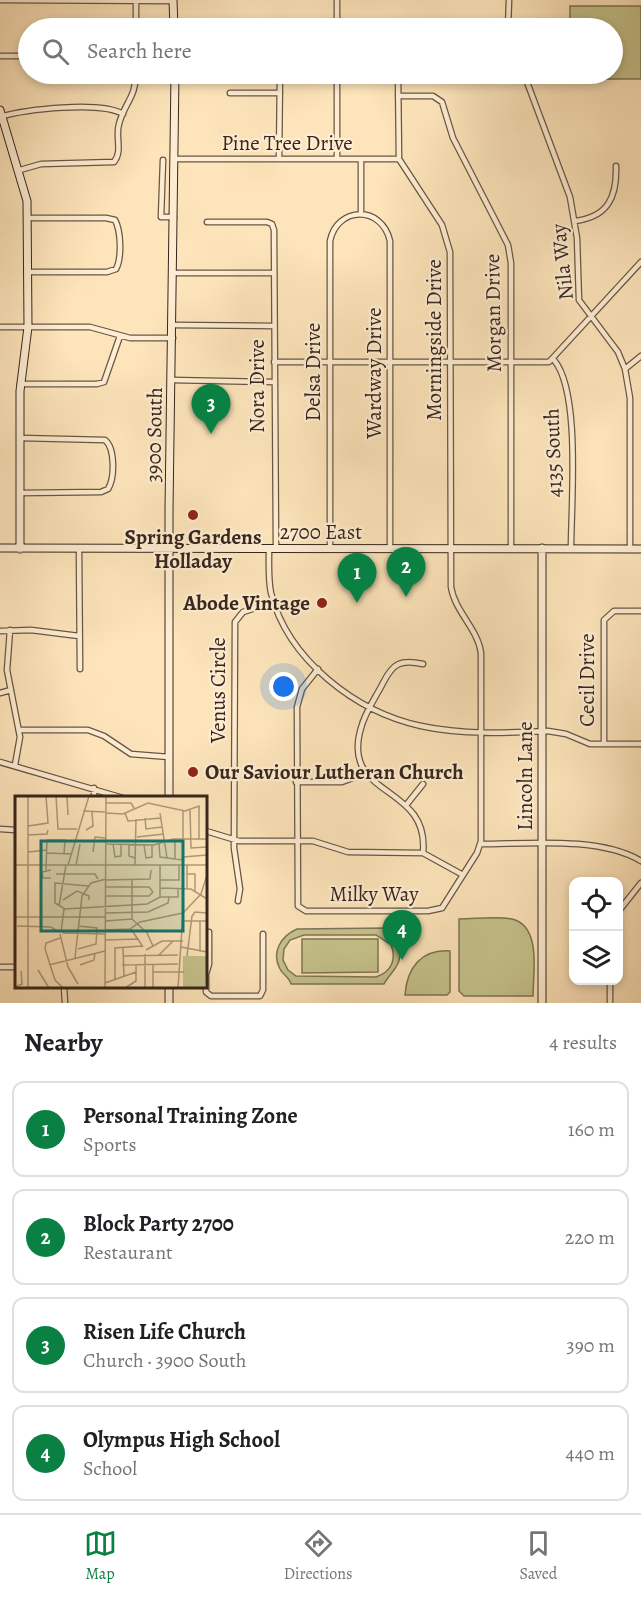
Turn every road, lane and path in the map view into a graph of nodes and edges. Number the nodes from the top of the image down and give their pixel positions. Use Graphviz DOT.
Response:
graph roads {
  1 [pos="0,0"];
  2 [pos="111,0"];
  3 [pos="136,0"];
  4 [pos="173,0"];
  5 [pos="337,0"];
  6 [pos="508,0"];
  7 [pos="136,18"];
  8 [pos="174,18"];
  9 [pos="337,18"];
  10 [pos="508,18"];
  11 [pos="0,56"];
  12 [pos="18,56"];
  13 [pos="135,84"];
  14 [pos="175,84"];
  15 [pos="280,84"];
  16 [pos="337,84"];
  17 [pos="398,84"];
  18 [pos="528,84"];
  19 [pos="230,93"];
  20 [pos="280,93"];
  21 [pos="398,96"];
  22 [pos="123,114"];
  23 [pos="1,115"];
  24 [pos="175,159"];
  25 [pos="279,159"];
  26 [pos="337,159"];
  27 [pos="361,159"];
  28 [pos="399,159"];
  29 [pos="163,160"];
  30 [pos="616,166"];
  31 [pos="20,170"];
  32 [pos="361,213"];
  33 [pos="174,217"];
  34 [pos="27,218"];
  35 [pos="575,221"];
  36 [pos="207,222"];
  37 [pos="641,262"];
  38 [pos="27,272"];
  39 [pos="173,273"];
  40 [pos="274,273"];
  41 [pos="592,318"];
  42 [pos="173,325"];
  43 [pos="274,326"];
  44 [pos="0,327"];
  45 [pos="28,327"];
  46 [pos="120,336"];
  47 [pos="173,339"];
  48 [pos="641,356"];
  49 [pos="554,360"];
  50 [pos="274,362"];
  51 [pos="330,362"];
  52 [pos="390,363"];
  53 [pos="451,363"];
  54 [pos="511,363"];
  55 [pos="625,369"];
  56 [pos="172,380"];
  57 [pos="274,382"];
  58 [pos="20,384"];
  59 [pos="20,438"];
  60 [pos="20,493"];
  61 [pos="79,548"];
  62 [pos="169,548"];
  63 [pos="273,548"];
  64 [pos="330,548"];
  65 [pos="390,548"];
  66 [pos="542,548"];
  67 [pos="0,549"];
  68 [pos="20,549"];
  69 [pos="451,549"];
  70 [pos="511,549"];
  71 [pos="571,549"];
  72 [pos="630,549"];
  73 [pos="641,549"];
  74 [pos="274,602"];
  75 [pos="641,611"];
  76 [pos="10,630"];
  77 [pos="0,631"];
  78 [pos="79,636"];
  79 [pos="423,664"];
  80 [pos="80,669"];
  81 [pos="318,669"];
  82 [pos="10,690"];
  83 [pos="0,693"];
  84 [pos="370,708"];
  85 [pos="19,730"];
  86 [pos="481,731"];
  87 [pos="542,731"];
  88 [pos="604,744"];
  89 [pos="641,744"];
  90 [pos="169,757"];
  91 [pos="0,762"];
  92 [pos="15,765"];
  93 [pos="366,773"];
  94 [pos="296,782"];
  95 [pos="423,784"];
  96 [pos="94,788"];
  97 [pos="94,796"];
  98 [pos="117,796"];
  99 [pos="169,796"];
  100 [pos="407,804"];
  101 [pos="0,829"];
  102 [pos="15,830"];
  103 [pos="207,831"];
  104 [pos="234,840"];
  105 [pos="296,840"];
  106 [pos="542,843"];
  107 [pos="480,844"];
  108 [pos="423,853"];
  109 [pos="641,861"];
  110 [pos="463,875"];
  111 [pos="641,883"];
  112 [pos="238,901"];
  113 [pos="623,906"];
  114 [pos="209,932"];
  115 [pos="263,934"];
  116 [pos="207,971"];
  117 [pos="610,985"];
  118 [pos="64,988"];
  119 [pos="206,988"];
  120 [pos="65,1003"];
  121 [pos="542,1003"];
  122 [pos="610,1003"];
  1 -- 2 [label="street"];
  2 -- 3 [label="street"];
  3 -- 4 [label="street"];
  3 -- 7 [label="street"];
  4 -- 8 [label="street"];
  5 -- 9 [label="street"];
  6 -- 10 [label="street"];
  11 -- 12 [label="street"];
  13 -- 22 [label="street"];
  14 -- 24 [label="street, 3900 South"];
  15 -- 20 [label="street"];
  16 -- 26 [label="street"];
  17 -- 21 [label="street"];
  18 -- 35 [label="street, Nila Way"];
  19 -- 20 [label="street"];
  20 -- 25 [label="street"];
  21 -- 28 [label="street"];
  21 -- 54 [label="street, Morgan Drive"];
  22 -- 23 [label="street"];
  22 -- 31 [label="street"];
  23 -- 31 [label="street"];
  24 -- 25 [label="street, Pine Tree Drive"];
  24 -- 33 [label="street, 3900 South"];
  25 -- 26 [label="street, Pine Tree Drive"];
  26 -- 27 [label="street, Pine Tree Drive"];
  27 -- 28 [label="street, Pine Tree Drive"];
  27 -- 32 [label="street"];
  28 -- 53 [label="street, Morningside Drive"];
  29 -- 33 [label="street"];
  30 -- 35 [label="street"];
  31 -- 34 [label="street"];
  32 -- 51 [label="street, Delsa Drive"];
  32 -- 52 [label="street, Wardway Drive"];
  33 -- 39 [label="street, 3900 South"];
  34 -- 38 [label="street"];
  34 -- 38 [label="street"];
  35 -- 41 [label="street, Nila Way"];
  36 -- 40 [label="street, Nora Drive"];
  37 -- 41 [label="street"];
  38 -- 45 [label="street"];
  39 -- 40 [label="street"];
  39 -- 42 [label="street, 3900 South"];
  40 -- 43 [label="street, Nora Drive"];
  41 -- 49 [label="street"];
  41 -- 55 [label="street, Nila Way"];
  42 -- 43 [label="street"];
  42 -- 47 [label="street, 3900 South"];
  43 -- 50 [label="street, Nora Drive"];
  44 -- 45 [label="street"];
  45 -- 46 [label="street"];
  45 -- 58 [label="street"];
  46 -- 47 [label="street"];
  46 -- 58 [label="street"];
  47 -- 56 [label="street, 3900 South"];
  48 -- 55 [label="street"];
  49 -- 54 [label="street"];
  49 -- 71 [label="street, 4135 South"];
  50 -- 51 [label="street"];
  50 -- 57 [label="street, Nora Drive"];
  51 -- 52 [label="street"];
  51 -- 64 [label="street, Delsa Drive"];
  52 -- 53 [label="street"];
  52 -- 65 [label="street, Wardway Drive"];
  53 -- 54 [label="street"];
  53 -- 69 [label="street, Morningside Drive"];
  54 -- 70 [label="street, Morgan Drive"];
  55 -- 72 [label="street, Nila Way"];
  56 -- 57 [label="street"];
  56 -- 62 [label="street, 3900 South"];
  57 -- 63 [label="street, Nora Drive"];
  58 -- 59 [label="street"];
  59 -- 60 [label="street"];
  59 -- 60 [label="street"];
  60 -- 68 [label="street"];
  61 -- 62 [label="street, 2700 East"];
  61 -- 68 [label="street, 2700 East"];
  61 -- 78 [label="street"];
  62 -- 63 [label="street, 2700 East"];
  62 -- 90 [label="street, 3900 South"];
  63 -- 64 [label="street, 2700 East"];
  63 -- 74 [label="street, Nora Drive"];
  64 -- 65 [label="street, 2700 East"];
  65 -- 69 [label="street, 2700 East"];
  66 -- 70 [label="street, 2700 East"];
  66 -- 71 [label="street, 2700 East"];
  66 -- 87 [label="street, Lincoln Lane"];
  67 -- 68 [label="street, 2700 East"];
  69 -- 70 [label="street, 2700 East"];
  69 -- 86 [label="street, Morningside Drive"];
  71 -- 72 [label="street, 2700 East"];
  72 -- 73 [label="street, 2700 East"];
  74 -- 81 [label="street, Nora Drive"];
  74 -- 104 [label="street, Venus Circle"];
  75 -- 88 [label="street, Cecil Drive"];
  76 -- 77 [label="street"];
  76 -- 78 [label="street"];
  76 -- 82 [label="street"];
  78 -- 80 [label="street"];
  79 -- 84 [label="street"];
  81 -- 84 [label="street, Nora Drive"];
  81 -- 94 [label="street"];
  82 -- 83 [label="street"];
  82 -- 85 [label="street"];
  84 -- 86 [label="street, Nora Drive"];
  84 -- 93 [label="street"];
  85 -- 90 [label="street"];
  85 -- 92 [label="street"];
  86 -- 87 [label="street, Nora Drive"];
  86 -- 107 [label="street, Morningside Drive"];
  87 -- 88 [label="street, Nora Drive"];
  87 -- 106 [label="street, Lincoln Lane"];
  88 -- 89 [label="street, Nora Drive"];
  90 -- 99 [label="street, 3900 South"];
  91 -- 92 [label="street"];
  92 -- 96 [label="street"];
  93 -- 94 [label="street"];
  93 -- 100 [label="street"];
  94 -- 105 [label="street"];
  95 -- 100 [label="street"];
  96 -- 97 [label="street"];
  96 -- 98 [label="street"];
  100 -- 108 [label="street"];
  101 -- 102 [label="street"];
  103 -- 104 [label="street"];
  104 -- 105 [label="street"];
  104 -- 112 [label="street, Venus Circle"];
  105 -- 108 [label="street"];
  105 -- 110 [label="street, Milky Way"];
  106 -- 107 [label="street"];
  106 -- 109 [label="street"];
  106 -- 121 [label="street, Lincoln Lane"];
  107 -- 110 [label="street"];
  108 -- 110 [label="street"];
  111 -- 113 [label="street"];
  114 -- 116 [label="street"];
  115 -- 119 [label="street"];
  117 -- 122 [label="street"];
  118 -- 120 [label="street"];
}
